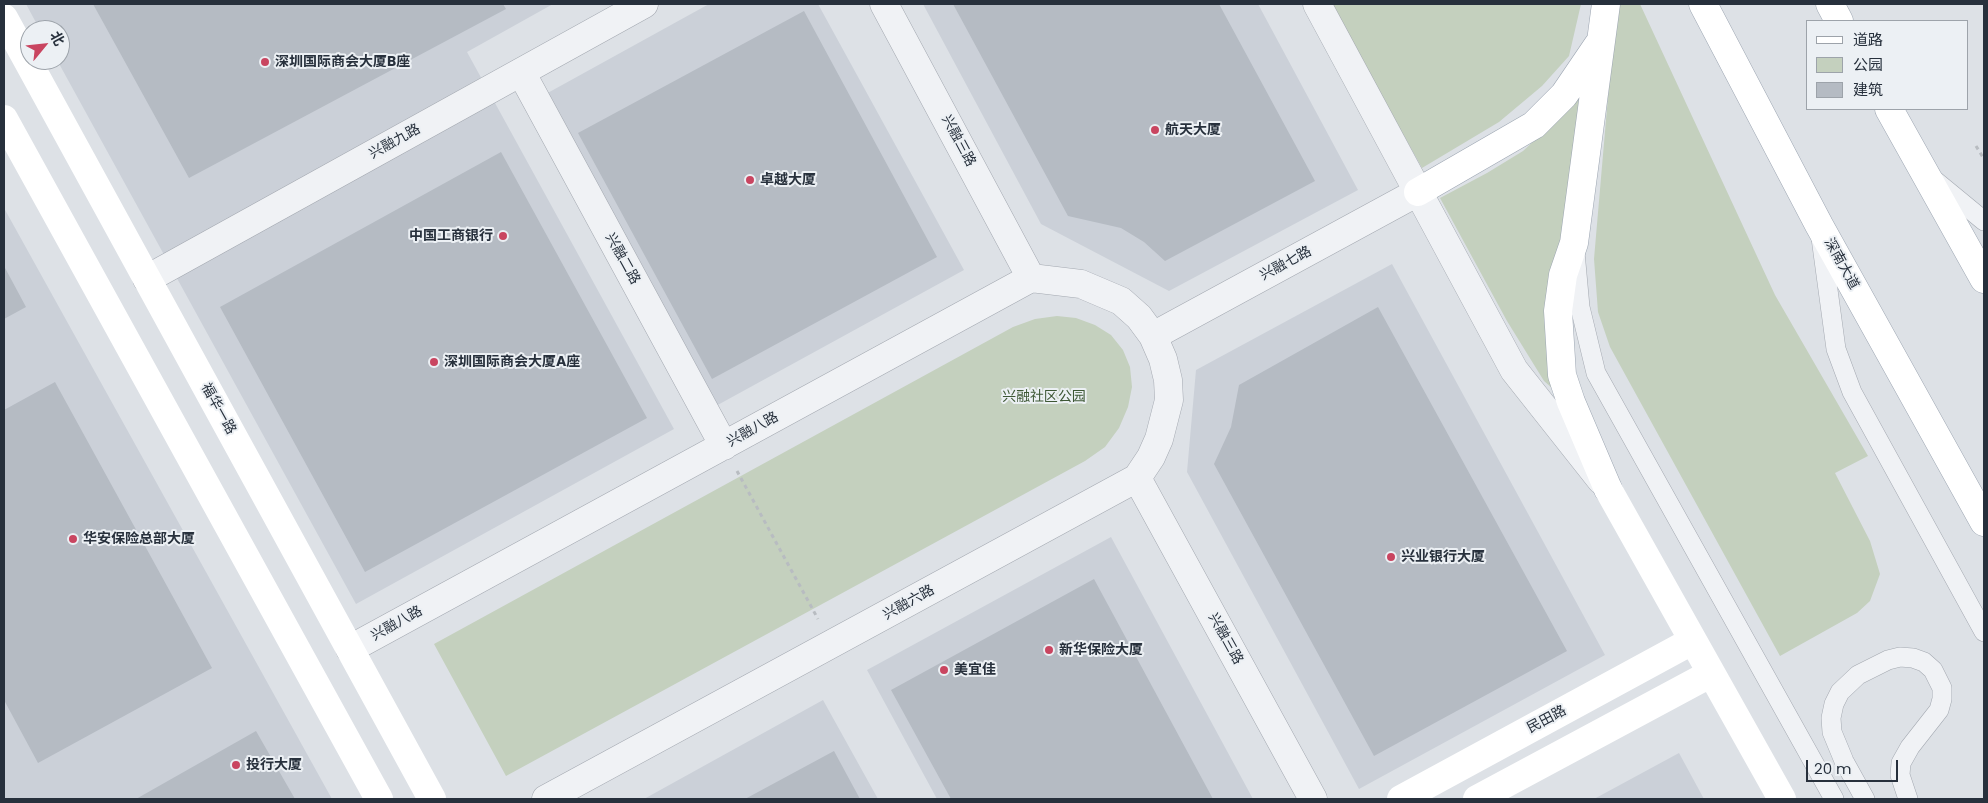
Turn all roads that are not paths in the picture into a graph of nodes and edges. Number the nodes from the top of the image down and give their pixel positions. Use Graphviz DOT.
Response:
graph roads {
  1 [pos="644,4"];
  2 [pos="884,4"];
  3 [pos="1317,4"];
  4 [pos="1606,4"];
  5 [pos="1703,4"];
  6 [pos="1830,4"];
  7 [pos="4,18"];
  8 [pos="1839,20"];
  9 [pos="1603,37"];
  10 [pos="521,72"];
  11 [pos="1890,110"];
  12 [pos="4,119"];
  13 [pos="1925,172"];
  14 [pos="1418,192"];
  15 [pos="1984,221"];
  16 [pos="1819,225"];
  17 [pos="1574,243"];
  18 [pos="1031,278"];
  19 [pos="1984,279"];
  20 [pos="147,280"];
  21 [pos="1153,336"];
  22 [pos="724,446"];
  23 [pos="1137,478"];
  24 [pos="1608,488"];
  25 [pos="1984,522"];
  26 [pos="1984,632"];
  27 [pos="1692,642"];
  28 [pos="350,649"];
  29 [pos="1710,674"];
  30 [pos="379,799"];
  31 [pos="432,799"];
  32 [pos="546,799"];
  33 [pos="1312,799"];
  34 [pos="1401,799"];
  35 [pos="1477,799"];
  36 [pos="1782,799"];
  37 [pos="1834,799"];
  38 [pos="1865,799"];
  39 [pos="1908,799"];
  1 -- 10 [label="street, 兴融九路"];
  2 -- 18 [label="street, 兴融三路"];
  3 -- 14 [label="street"];
  4 -- 9 [label="street"];
  5 -- 16 [label="street, 深南大道"];
  6 -- 8 [label="street"];
  7 -- 20 [label="street, 福华一路"];
  9 -- 14 [label="street"];
  9 -- 17 [label="street"];
  10 -- 20 [label="street, 兴融九路"];
  10 -- 22 [label="street, 兴融二路"];
  11 -- 13 [label="street"];
  12 -- 30 [label="street"];
  13 -- 15 [label="lane"];
  13 -- 19 [label="street"];
  14 -- 21 [label="street, 兴融七路"];
  14 -- 24 [label="street"];
  16 -- 25 [label="street, 深南大道"];
  16 -- 26 [label="lane"];
  17 -- 24 [label="street"];
  17 -- 37 [label="lane"];
  18 -- 21 [label="street"];
  18 -- 22 [label="street, 兴融八路"];
  20 -- 28 [label="street, 福华一路"];
  21 -- 23 [label="street, 兴融六路"];
  22 -- 28 [label="street, 兴融八路"];
  23 -- 32 [label="street, 兴融六路"];
  23 -- 33 [label="street, 兴融三路"];
  24 -- 27 [label="street"];
  27 -- 29 [label="street"];
  27 -- 34 [label="street, 民田路"];
  28 -- 31 [label="street, 福华一路"];
  29 -- 35 [label="street"];
  29 -- 36 [label="street"];
  38 -- 39 [label="lane"];
}
